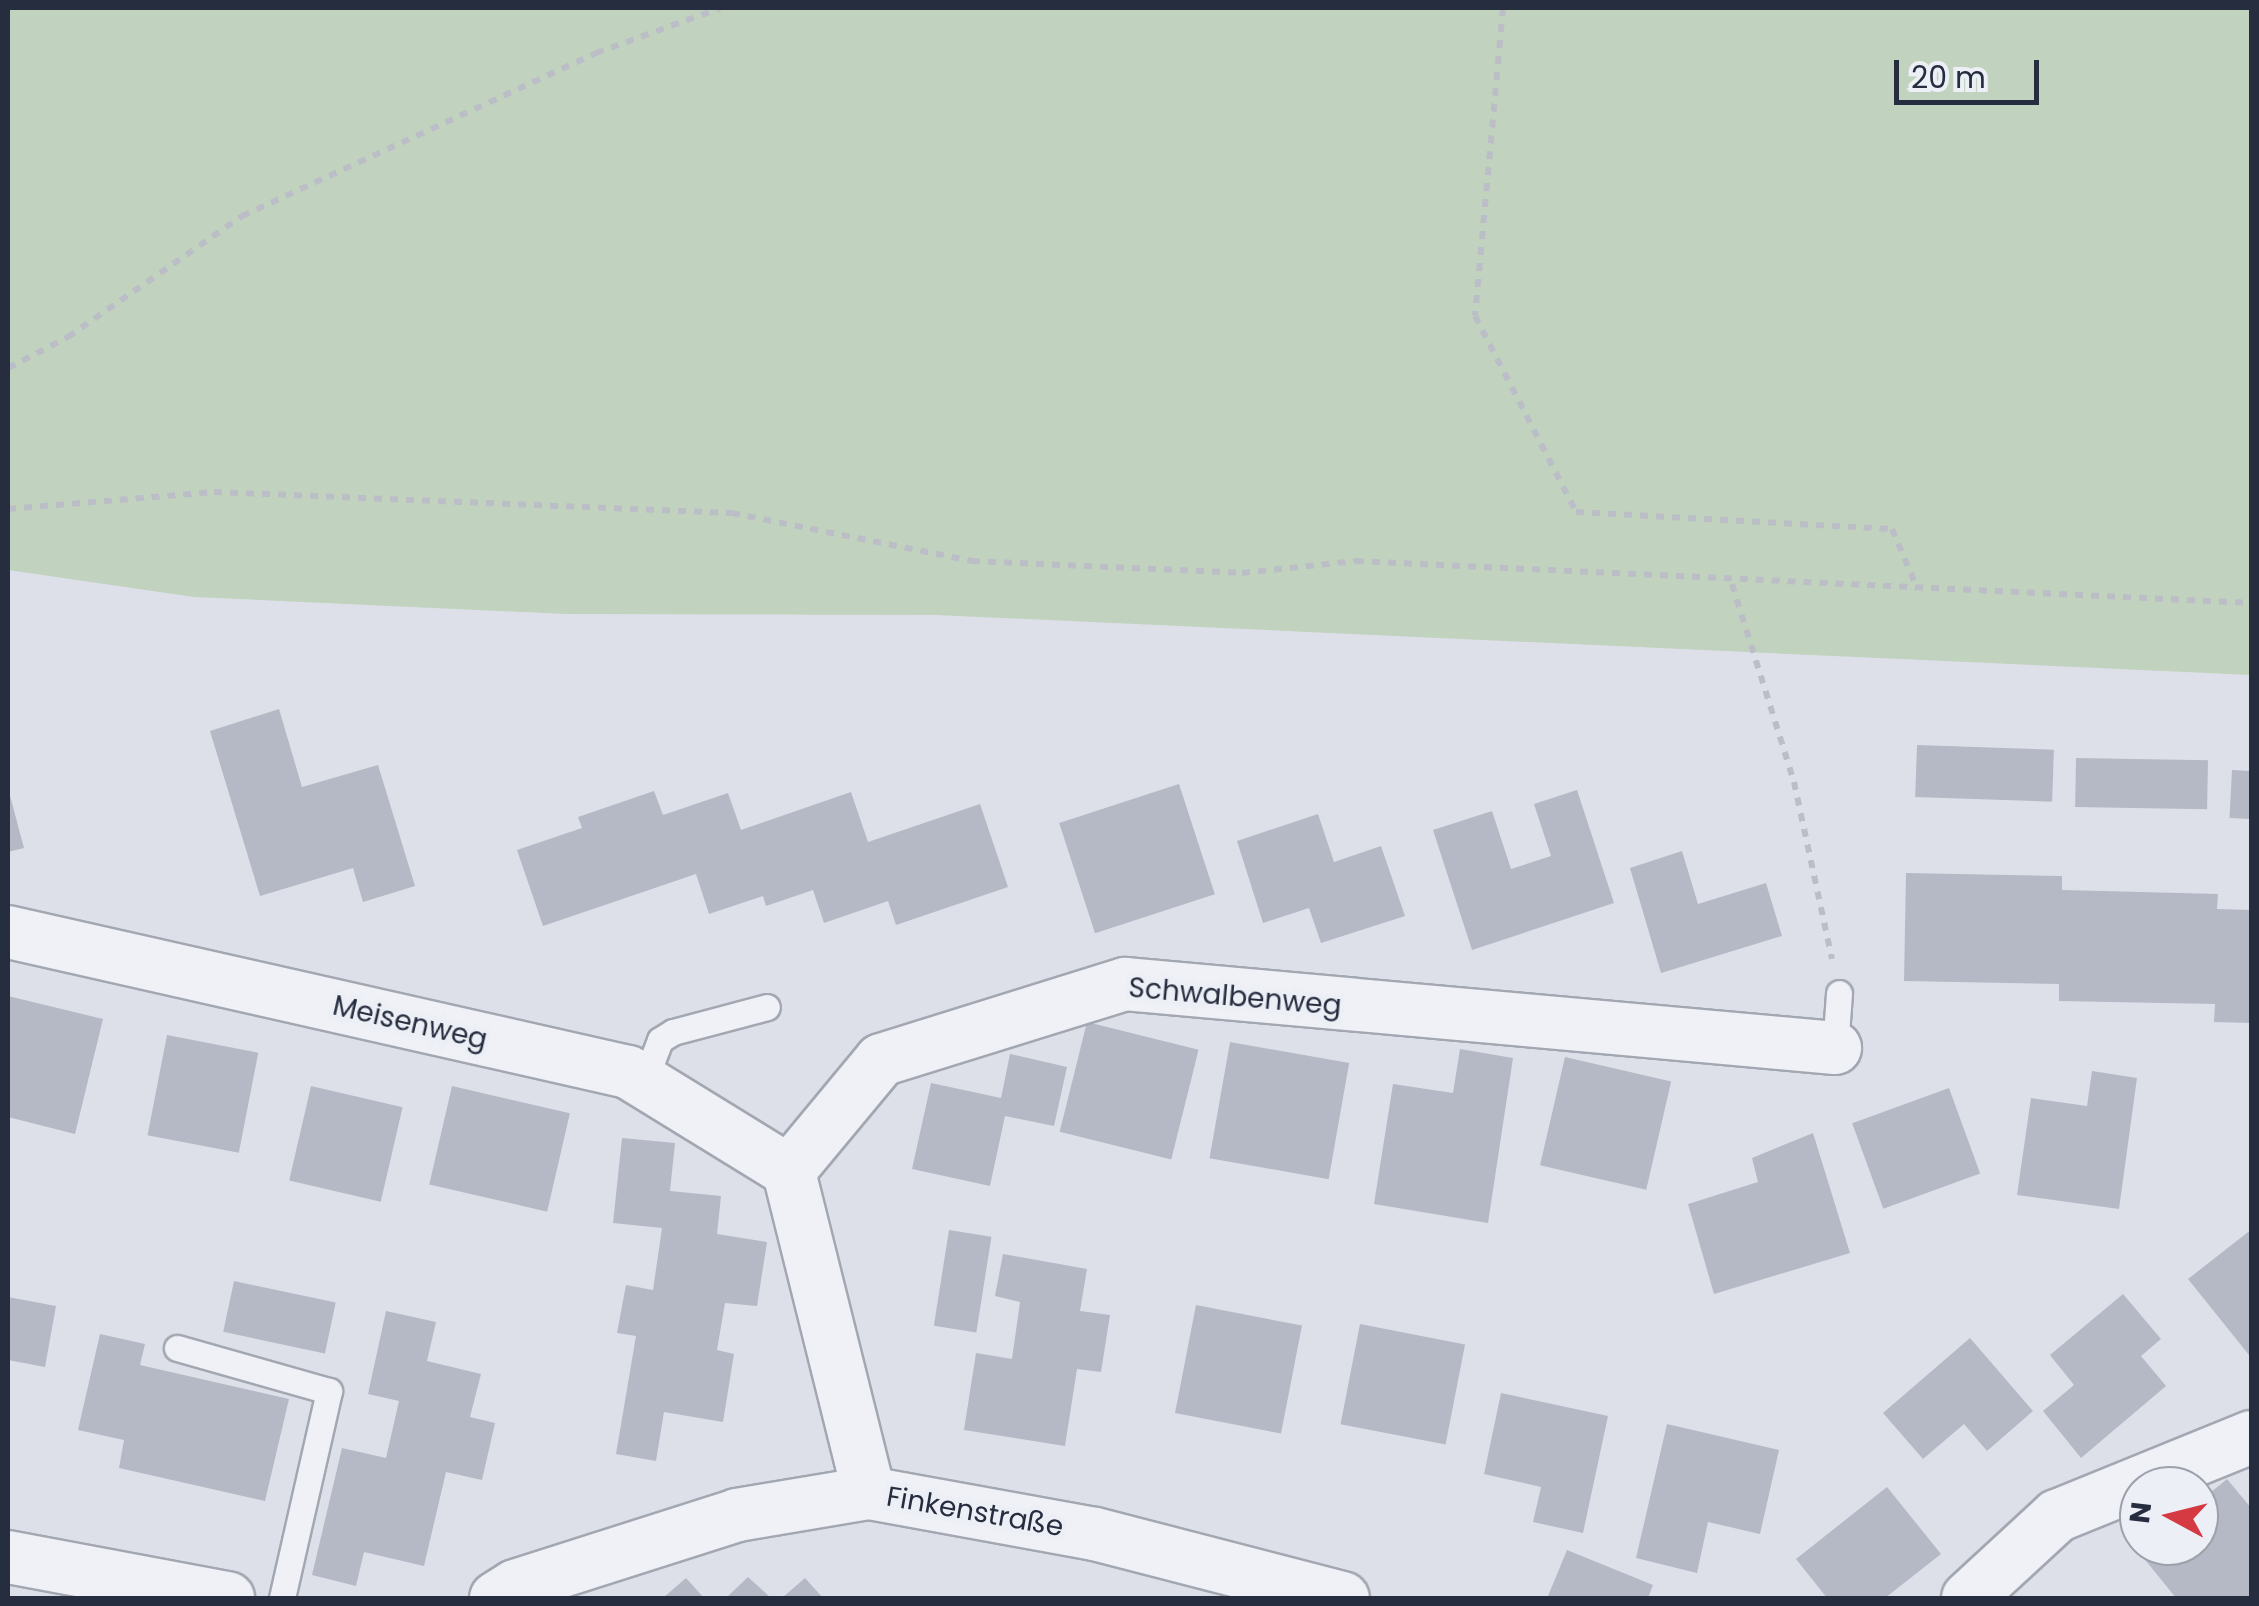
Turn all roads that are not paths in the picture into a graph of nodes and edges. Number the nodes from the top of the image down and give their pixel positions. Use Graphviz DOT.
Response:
graph roads {
  1 [pos="8,932"];
  2 [pos="1839,992"];
  3 [pos="767,1007"];
  4 [pos="1835,1048"];
  5 [pos="644,1082"];
  6 [pos="789,1171"];
  7 [pos="177,1348"];
  8 [pos="2252,1437"];
  9 [pos="869,1494"];
  10 [pos="8,1558"];
  11 [pos="228,1598"];
  12 [pos="282,1598"];
  13 [pos="496,1598"];
  14 [pos="1343,1598"];
  15 [pos="1968,1598"];
  1 -- 5 [label="street, Meisenweg"];
  2 -- 4 [label="lane"];
  3 -- 5 [label="lane"];
  4 -- 6 [label="street, Schwalbenweg"];
  5 -- 6 [label="street, Meisenweg"];
  6 -- 9 [label="street"];
  7 -- 12 [label="lane"];
  8 -- 15 [label="street"];
  9 -- 13 [label="street, Finkenstraße"];
  9 -- 14 [label="street, Finkenstraße"];
  10 -- 11 [label="street"];
}
